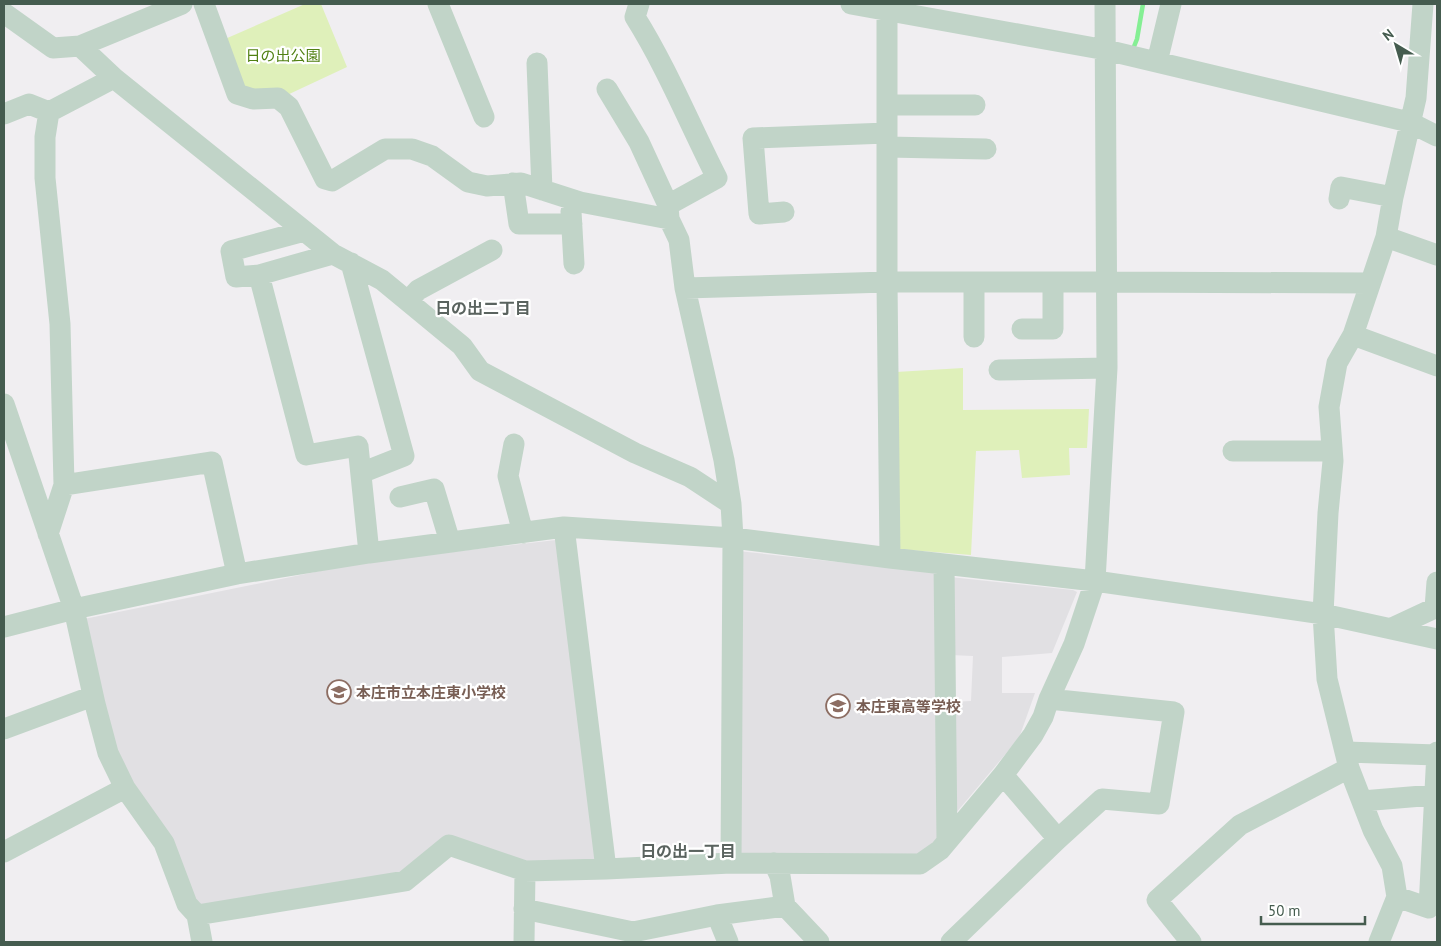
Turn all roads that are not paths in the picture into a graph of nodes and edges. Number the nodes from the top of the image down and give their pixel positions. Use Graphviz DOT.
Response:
graph roads {
  1 [pos="182,4"];
  2 [pos="204,4"];
  3 [pos="438,4"];
  4 [pos="639,4"];
  5 [pos="851,4"];
  6 [pos="1105,4"];
  7 [pos="1171,4"];
  8 [pos="1424,4"];
  9 [pos="887,7"];
  10 [pos="4,14"];
  11 [pos="80,46"];
  12 [pos="1106,50"];
  13 [pos="537,62"];
  14 [pos="1157,62"];
  15 [pos="114,78"];
  16 [pos="607,89"];
  17 [pos="887,104"];
  18 [pos="975,106"];
  19 [pos="49,112"];
  20 [pos="4,114"];
  21 [pos="484,117"];
  22 [pos="1409,122"];
  23 [pos="1437,136"];
  24 [pos="887,140"];
  25 [pos="986,149"];
  26 [pos="513,183"];
  27 [pos="542,190"];
  28 [pos="1393,197"];
  29 [pos="570,198"];
  30 [pos="1339,198"];
  31 [pos="668,212"];
  32 [pos="784,212"];
  33 [pos="572,224"];
  34 [pos="304,230"];
  35 [pos="1386,237"];
  36 [pos="492,250"];
  37 [pos="1437,255"];
  38 [pos="342,259"];
  39 [pos="574,264"];
  40 [pos="259,275"];
  41 [pos="886,282"];
  42 [pos="974,282"];
  43 [pos="1053,282"];
  44 [pos="1106,282"];
  45 [pos="1370,283"];
  46 [pos="685,288"];
  47 [pos="408,301"];
  48 [pos="1022,329"];
  49 [pos="1353,335"];
  50 [pos="974,337"];
  51 [pos="1437,366"];
  52 [pos="1107,368"];
  53 [pos="999,370"];
  54 [pos="4,404"];
  55 [pos="514,444"];
  56 [pos="1233,451"];
  57 [pos="1332,451"];
  58 [pos="361,473"];
  59 [pos="64,485"];
  60 [pos="400,497"];
  61 [pos="731,504"];
  62 [pos="564,527"];
  63 [pos="523,533"];
  64 [pos="48,534"];
  65 [pos="733,538"];
  66 [pos="450,542"];
  67 [pos="368,553"];
  68 [pos="890,558"];
  69 [pos="944,564"];
  70 [pos="236,574"];
  71 [pos="1095,581"];
  72 [pos="1437,582"];
  73 [pos="1436,607"];
  74 [pos="74,609"];
  75 [pos="1323,614"];
  76 [pos="4,627"];
  77 [pos="1392,628"];
  78 [pos="1437,639"];
  79 [pos="93,696"];
  80 [pos="1049,699"];
  81 [pos="4,729"];
  82 [pos="1437,753"];
  83 [pos="1348,760"];
  84 [pos="1003,775"];
  85 [pos="126,788"];
  86 [pos="1434,795"];
  87 [pos="1362,800"];
  88 [pos="1058,839"];
  89 [pos="948,841"];
  90 [pos="4,852"];
  91 [pos="731,863"];
  92 [pos="774,863"];
  93 [pos="606,869"];
  94 [pos="525,871"];
  95 [pos="1397,897"];
  96 [pos="785,906"];
  97 [pos="524,909"];
  98 [pos="197,914"];
  99 [pos="717,915"];
  100 [pos="629,937"];
  101 [pos="202,942"];
  102 [pos="524,942"];
  103 [pos="728,942"];
  104 [pos="819,942"];
  105 [pos="951,942"];
  106 [pos="1191,942"];
  107 [pos="1380,942"];
  1 -- 11 [label="street"];
  2 -- 26 [label="street"];
  3 -- 21 [label="street"];
  4 -- 31 [label="street"];
  5 -- 9 [label="street"];
  6 -- 12 [label="street"];
  7 -- 14 [label="street"];
  8 -- 22 [label="street"];
  9 -- 12 [label="street"];
  9 -- 17 [label="street"];
  10 -- 11 [label="street"];
  11 -- 15 [label="street"];
  12 -- 14 [label="street"];
  12 -- 44 [label="street"];
  13 -- 27 [label="street"];
  14 -- 22 [label="street"];
  15 -- 19 [label="street"];
  15 -- 34 [label="street"];
  16 -- 31 [label="street"];
  17 -- 18 [label="street"];
  17 -- 24 [label="street"];
  19 -- 20 [label="street"];
  19 -- 59 [label="street"];
  22 -- 23 [label="street"];
  22 -- 28 [label="street"];
  24 -- 25 [label="street"];
  24 -- 32 [label="street"];
  24 -- 41 [label="street"];
  26 -- 27 [label="street"];
  26 -- 33 [label="street"];
  27 -- 29 [label="street"];
  28 -- 30 [label="street"];
  28 -- 35 [label="street"];
  29 -- 31 [label="street"];
  29 -- 33 [label="street"];
  31 -- 46 [label="street"];
  33 -- 39 [label="street"];
  34 -- 38 [label="street"];
  34 -- 40 [label="street"];
  35 -- 37 [label="street"];
  35 -- 45 [label="street"];
  36 -- 47 [label="street"];
  38 -- 40 [label="street"];
  38 -- 47 [label="street"];
  38 -- 58 [label="street"];
  40 -- 58 [label="street"];
  41 -- 42 [label="street"];
  41 -- 46 [label="street"];
  41 -- 68 [label="street"];
  42 -- 43 [label="street"];
  42 -- 50 [label="street"];
  43 -- 44 [label="street"];
  43 -- 48 [label="street"];
  44 -- 45 [label="street"];
  44 -- 52 [label="street"];
  45 -- 49 [label="street"];
  46 -- 61 [label="street"];
  47 -- 61 [label="street"];
  49 -- 51 [label="street"];
  49 -- 57 [label="street"];
  52 -- 53 [label="street"];
  52 -- 71 [label="street"];
  54 -- 64 [label="street"];
  55 -- 63 [label="street"];
  56 -- 57 [label="street"];
  57 -- 75 [label="street"];
  58 -- 67 [label="street"];
  59 -- 64 [label="street"];
  59 -- 70 [label="street"];
  60 -- 66 [label="street"];
  61 -- 65 [label="street"];
  62 -- 63 [label="street"];
  62 -- 65 [label="street"];
  62 -- 93 [label="street"];
  63 -- 66 [label="street"];
  64 -- 74 [label="street"];
  65 -- 68 [label="street"];
  65 -- 91 [label="street"];
  66 -- 67 [label="street"];
  67 -- 70 [label="street"];
  68 -- 69 [label="street"];
  69 -- 71 [label="street"];
  69 -- 89 [label="street"];
  70 -- 74 [label="street"];
  71 -- 75 [label="street"];
  71 -- 80 [label="street"];
  72 -- 73 [label="street"];
  73 -- 77 [label="street"];
  74 -- 76 [label="street"];
  74 -- 79 [label="street"];
  75 -- 77 [label="street"];
  75 -- 83 [label="street"];
  77 -- 78 [label="street"];
  79 -- 81 [label="street"];
  79 -- 85 [label="street"];
  80 -- 84 [label="street"];
  80 -- 88 [label="street"];
  82 -- 83 [label="street"];
  82 -- 86 [label="street"];
  83 -- 87 [label="street"];
  83 -- 106 [label="street"];
  84 -- 88 [label="street"];
  84 -- 89 [label="street"];
  85 -- 90 [label="street"];
  85 -- 98 [label="street"];
  86 -- 87 [label="street"];
  86 -- 95 [label="street"];
  87 -- 95 [label="street"];
  88 -- 105 [label="street"];
  89 -- 92 [label="street"];
  91 -- 92 [label="street"];
  91 -- 93 [label="street"];
  92 -- 96 [label="street"];
  93 -- 94 [label="street"];
  94 -- 97 [label="street"];
  94 -- 98 [label="street"];
  95 -- 107 [label="street"];
  96 -- 99 [label="street"];
  96 -- 104 [label="street"];
  97 -- 100 [label="street"];
  97 -- 102 [label="street"];
  98 -- 101 [label="street"];
  99 -- 100 [label="street"];
  99 -- 103 [label="street"];
}
